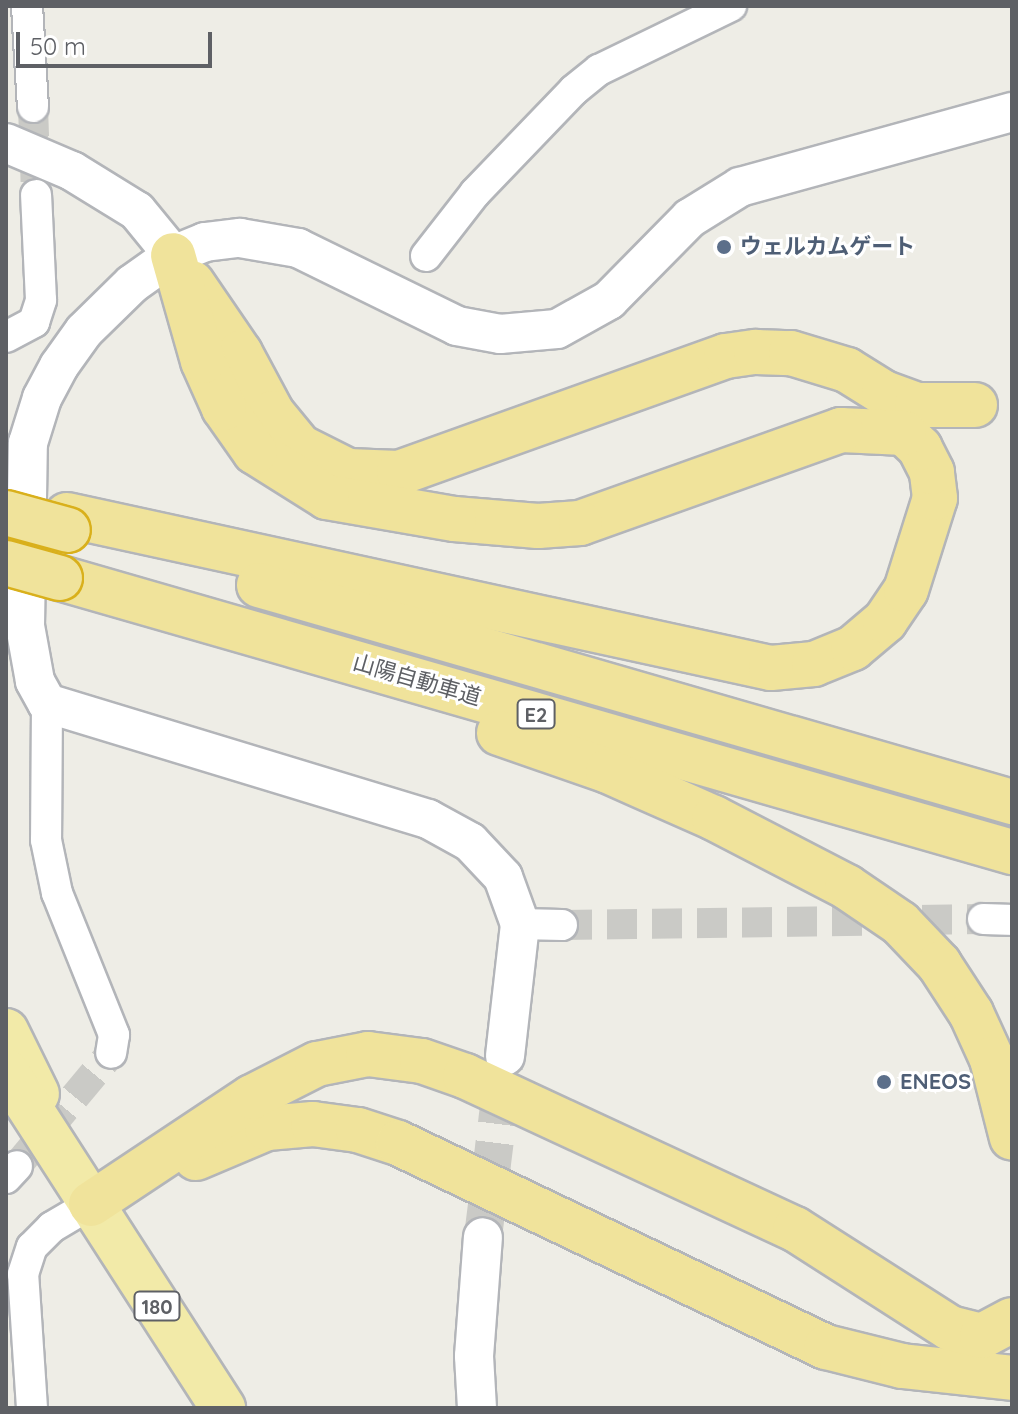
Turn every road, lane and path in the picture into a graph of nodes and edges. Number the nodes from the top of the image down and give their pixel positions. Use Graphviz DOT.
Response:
graph roads {
  1 [pos="27,6"];
  2 [pos="731,6"];
  3 [pos="1006,106"];
  4 [pos="33,107"];
  5 [pos="6,143"];
  6 [pos="36,195"];
  7 [pos="173,255"];
  8 [pos="426,256"];
  9 [pos="6,337"];
  10 [pos="975,405"];
  11 [pos="17,445"];
  12 [pos="6,504"];
  13 [pos="6,513"];
  14 [pos="68,523"];
  15 [pos="6,563"];
  16 [pos="429,684"];
  17 [pos="47,703"];
  18 [pos="1012,802"];
  19 [pos="1012,852"];
  20 [pos="520,924"];
  21 [pos="562,925"];
  22 [pos="6,1031"];
  23 [pos="111,1053"];
  24 [pos="505,1056"];
  25 [pos="6,1071"];
  26 [pos="1012,1138"];
  27 [pos="91,1204"];
  28 [pos="483,1237"];
  29 [pos="1012,1320"];
  30 [pos="1012,1378"];
  31 [pos="32,1408"];
  32 [pos="223,1408"];
  33 [pos="477,1408"];
  1 -- 4 [label="street"];
  2 -- 8 [label="street"];
  3 -- 7 [label="street"];
  5 -- 7 [label="street"];
  6 -- 9 [label="street"];
  7 -- 10 [label="highway"];
  7 -- 11 [label="street"];
  7 -- 14 [label="highway"];
  11 -- 17 [label="street"];
  12 -- 14 [label="highway"];
  13 -- 14 [label="highway, E2, bridge"];
  14 -- 18 [label="highway, E2"];
  15 -- 16 [label="highway, 山陽自動車道 / E2, bridge"];
  16 -- 19 [label="highway, 山陽自動車道 / E2"];
  16 -- 26 [label="highway"];
  17 -- 20 [label="street"];
  17 -- 23 [label="street"];
  20 -- 21 [label="street"];
  20 -- 24 [label="street"];
  22 -- 27 [label="highway, 180"];
  25 -- 27 [label="highway, 180"];
  27 -- 29 [label="highway"];
  27 -- 30 [label="highway"];
  27 -- 31 [label="street"];
  27 -- 32 [label="highway, 180"];
  28 -- 33 [label="street"];
}
